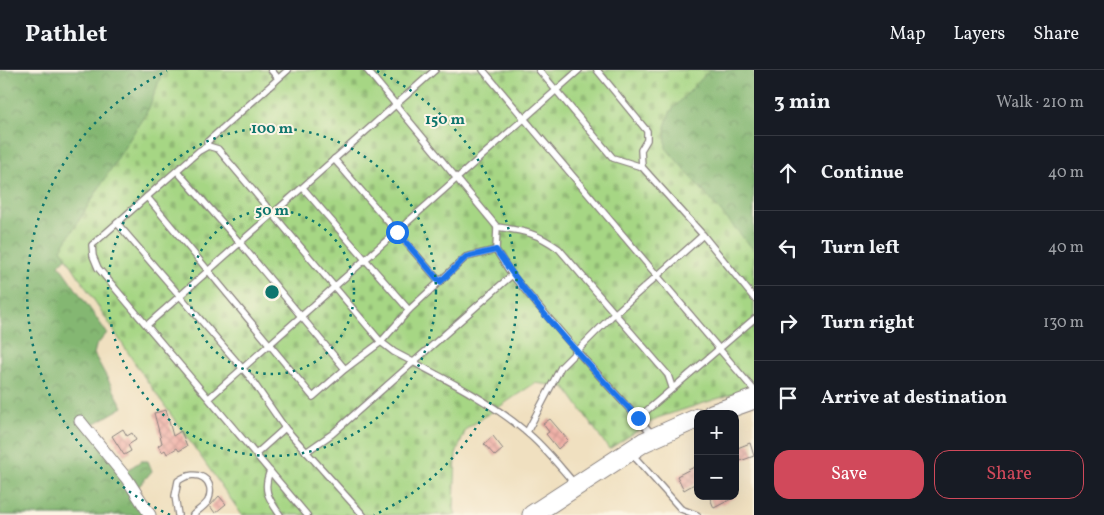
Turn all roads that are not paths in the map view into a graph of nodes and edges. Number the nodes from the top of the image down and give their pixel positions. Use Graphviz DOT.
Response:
graph roads {
  1 [pos="271,70"];
  2 [pos="288,70"];
  3 [pos="366,70"];
  4 [pos="436,70"];
  5 [pos="483,70"];
  6 [pos="539,70"];
  7 [pos="579,70"];
  8 [pos="597,70"];
  9 [pos="278,78"];
  10 [pos="556,90"];
  11 [pos="396,106"];
  12 [pos="524,119"];
  13 [pos="208,146"];
  14 [pos="334,159"];
  15 [pos="642,166"];
  16 [pos="177,171"];
  17 [pos="457,179"];
  18 [pos="302,188"];
  19 [pos="147,197"];
  20 [pos="272,214"];
  21 [pos="117,223"];
  22 [pos="498,227"];
  23 [pos="397,232"];
  24 [pos="703,235"];
  25 [pos="240,243"];
  26 [pos="496,250"];
  27 [pos="364,261"];
  28 [pos="208,271"];
  29 [pos="512,275"];
  30 [pos="658,276"];
  31 [pos="440,282"];
  32 [pos="334,288"];
  33 [pos="180,296"];
  34 [pos="754,298"];
  35 [pos="410,310"];
  36 [pos="615,313"];
  37 [pos="301,317"];
  38 [pos="754,319"];
  39 [pos="148,325"];
  40 [pos="381,342"];
  41 [pos="270,345"];
  42 [pos="576,350"];
  43 [pos="720,350"];
  44 [pos="413,362"];
  45 [pos="242,369"];
  46 [pos="345,369"];
  47 [pos="672,387"];
  48 [pos="754,390"];
  49 [pos="209,398"];
  50 [pos="754,400"];
  51 [pos="724,410"];
  52 [pos="638,418"];
  53 [pos="694,420"];
  54 [pos="80,421"];
  55 [pos="285,428"];
  56 [pos="527,432"];
  57 [pos="655,437"];
  58 [pos="629,451"];
  59 [pos="306,452"];
  60 [pos="256,454"];
  61 [pos="270,471"];
  62 [pos="577,485"];
  63 [pos="150,515"];
  64 [pos="178,515"];
  65 [pos="193,515"];
  66 [pos="280,515"];
  67 [pos="307,515"];
  68 [pos="363,515"];
  69 [pos="532,515"];
  70 [pos="697,515"];
  1 -- 9 [label="lane"];
  2 -- 9 [label="lane"];
  3 -- 11 [label="lane"];
  4 -- 11 [label="lane"];
  5 -- 12 [label="lane"];
  6 -- 10 [label="lane"];
  7 -- 10 [label="lane"];
  8 -- 15 [label="lane"];
  9 -- 13 [label="lane"];
  10 -- 12 [label="lane"];
  10 -- 15 [label="lane"];
  11 -- 14 [label="lane"];
  11 -- 17 [label="lane"];
  12 -- 17 [label="lane"];
  12 -- 30 [label="lane"];
  13 -- 16 [label="lane"];
  13 -- 20 [label="lane"];
  14 -- 18 [label="lane"];
  14 -- 23 [label="lane"];
  15 -- 24 [label="lane"];
  16 -- 19 [label="lane"];
  16 -- 25 [label="lane"];
  17 -- 22 [label="lane"];
  17 -- 23 [label="lane"];
  18 -- 20 [label="lane"];
  18 -- 27 [label="lane"];
  19 -- 21 [label="lane"];
  19 -- 28 [label="lane"];
  20 -- 25 [label="lane"];
  20 -- 32 [label="lane"];
  21 -- 33 [label="lane"];
  21 -- 39 [label="lane"];
  22 -- 26 [label="lane"];
  22 -- 36 [label="lane"];
  23 -- 27 [label="lane"];
  23 -- 31 [label="lane"];
  24 -- 30 [label="lane"];
  24 -- 34 [label="lane"];
  25 -- 28 [label="lane"];
  25 -- 37 [label="lane"];
  26 -- 29 [label="lane"];
  26 -- 31 [label="lane"];
  27 -- 32 [label="lane"];
  27 -- 35 [label="lane"];
  28 -- 33 [label="lane"];
  28 -- 41 [label="lane"];
  29 -- 42 [label="lane"];
  29 -- 44 [label="lane"];
  30 -- 36 [label="lane"];
  30 -- 43 [label="lane"];
  31 -- 35 [label="lane"];
  32 -- 37 [label="lane"];
  32 -- 40 [label="lane"];
  33 -- 39 [label="lane"];
  33 -- 45 [label="lane"];
  35 -- 40 [label="lane"];
  36 -- 42 [label="lane"];
  36 -- 47 [label="lane"];
  37 -- 41 [label="lane"];
  37 -- 46 [label="lane"];
  38 -- 43 [label="lane"];
  39 -- 49 [label="lane"];
  40 -- 44 [label="lane"];
  40 -- 46 [label="lane"];
  41 -- 45 [label="lane"];
  41 -- 46 [label="lane"];
  42 -- 52 [label="lane"];
  42 -- 56 [label="lane"];
  43 -- 47 [label="lane"];
  43 -- 48 [label="lane"];
  44 -- 56 [label="lane"];
  44 -- 59 [label="lane"];
  45 -- 49 [label="lane"];
  45 -- 55 [label="lane"];
  47 -- 52 [label="lane"];
  49 -- 60 [label="lane"];
  50 -- 51 [label="main road"];
  52 -- 57 [label="lane"];
  53 -- 57 [label="main road"];
  54 -- 63 [label="street"];
  55 -- 59 [label="lane"];
  55 -- 60 [label="lane"];
  56 -- 62 [label="lane"];
  57 -- 58 [label="main road"];
  58 -- 62 [label="main road"];
  58 -- 70 [label="lane"];
  59 -- 68 [label="lane"];
  60 -- 61 [label="lane"];
  61 -- 66 [label="lane"];
  61 -- 67 [label="lane"];
  62 -- 69 [label="main road"];
  64 -- 65 [label="lane"];
}
